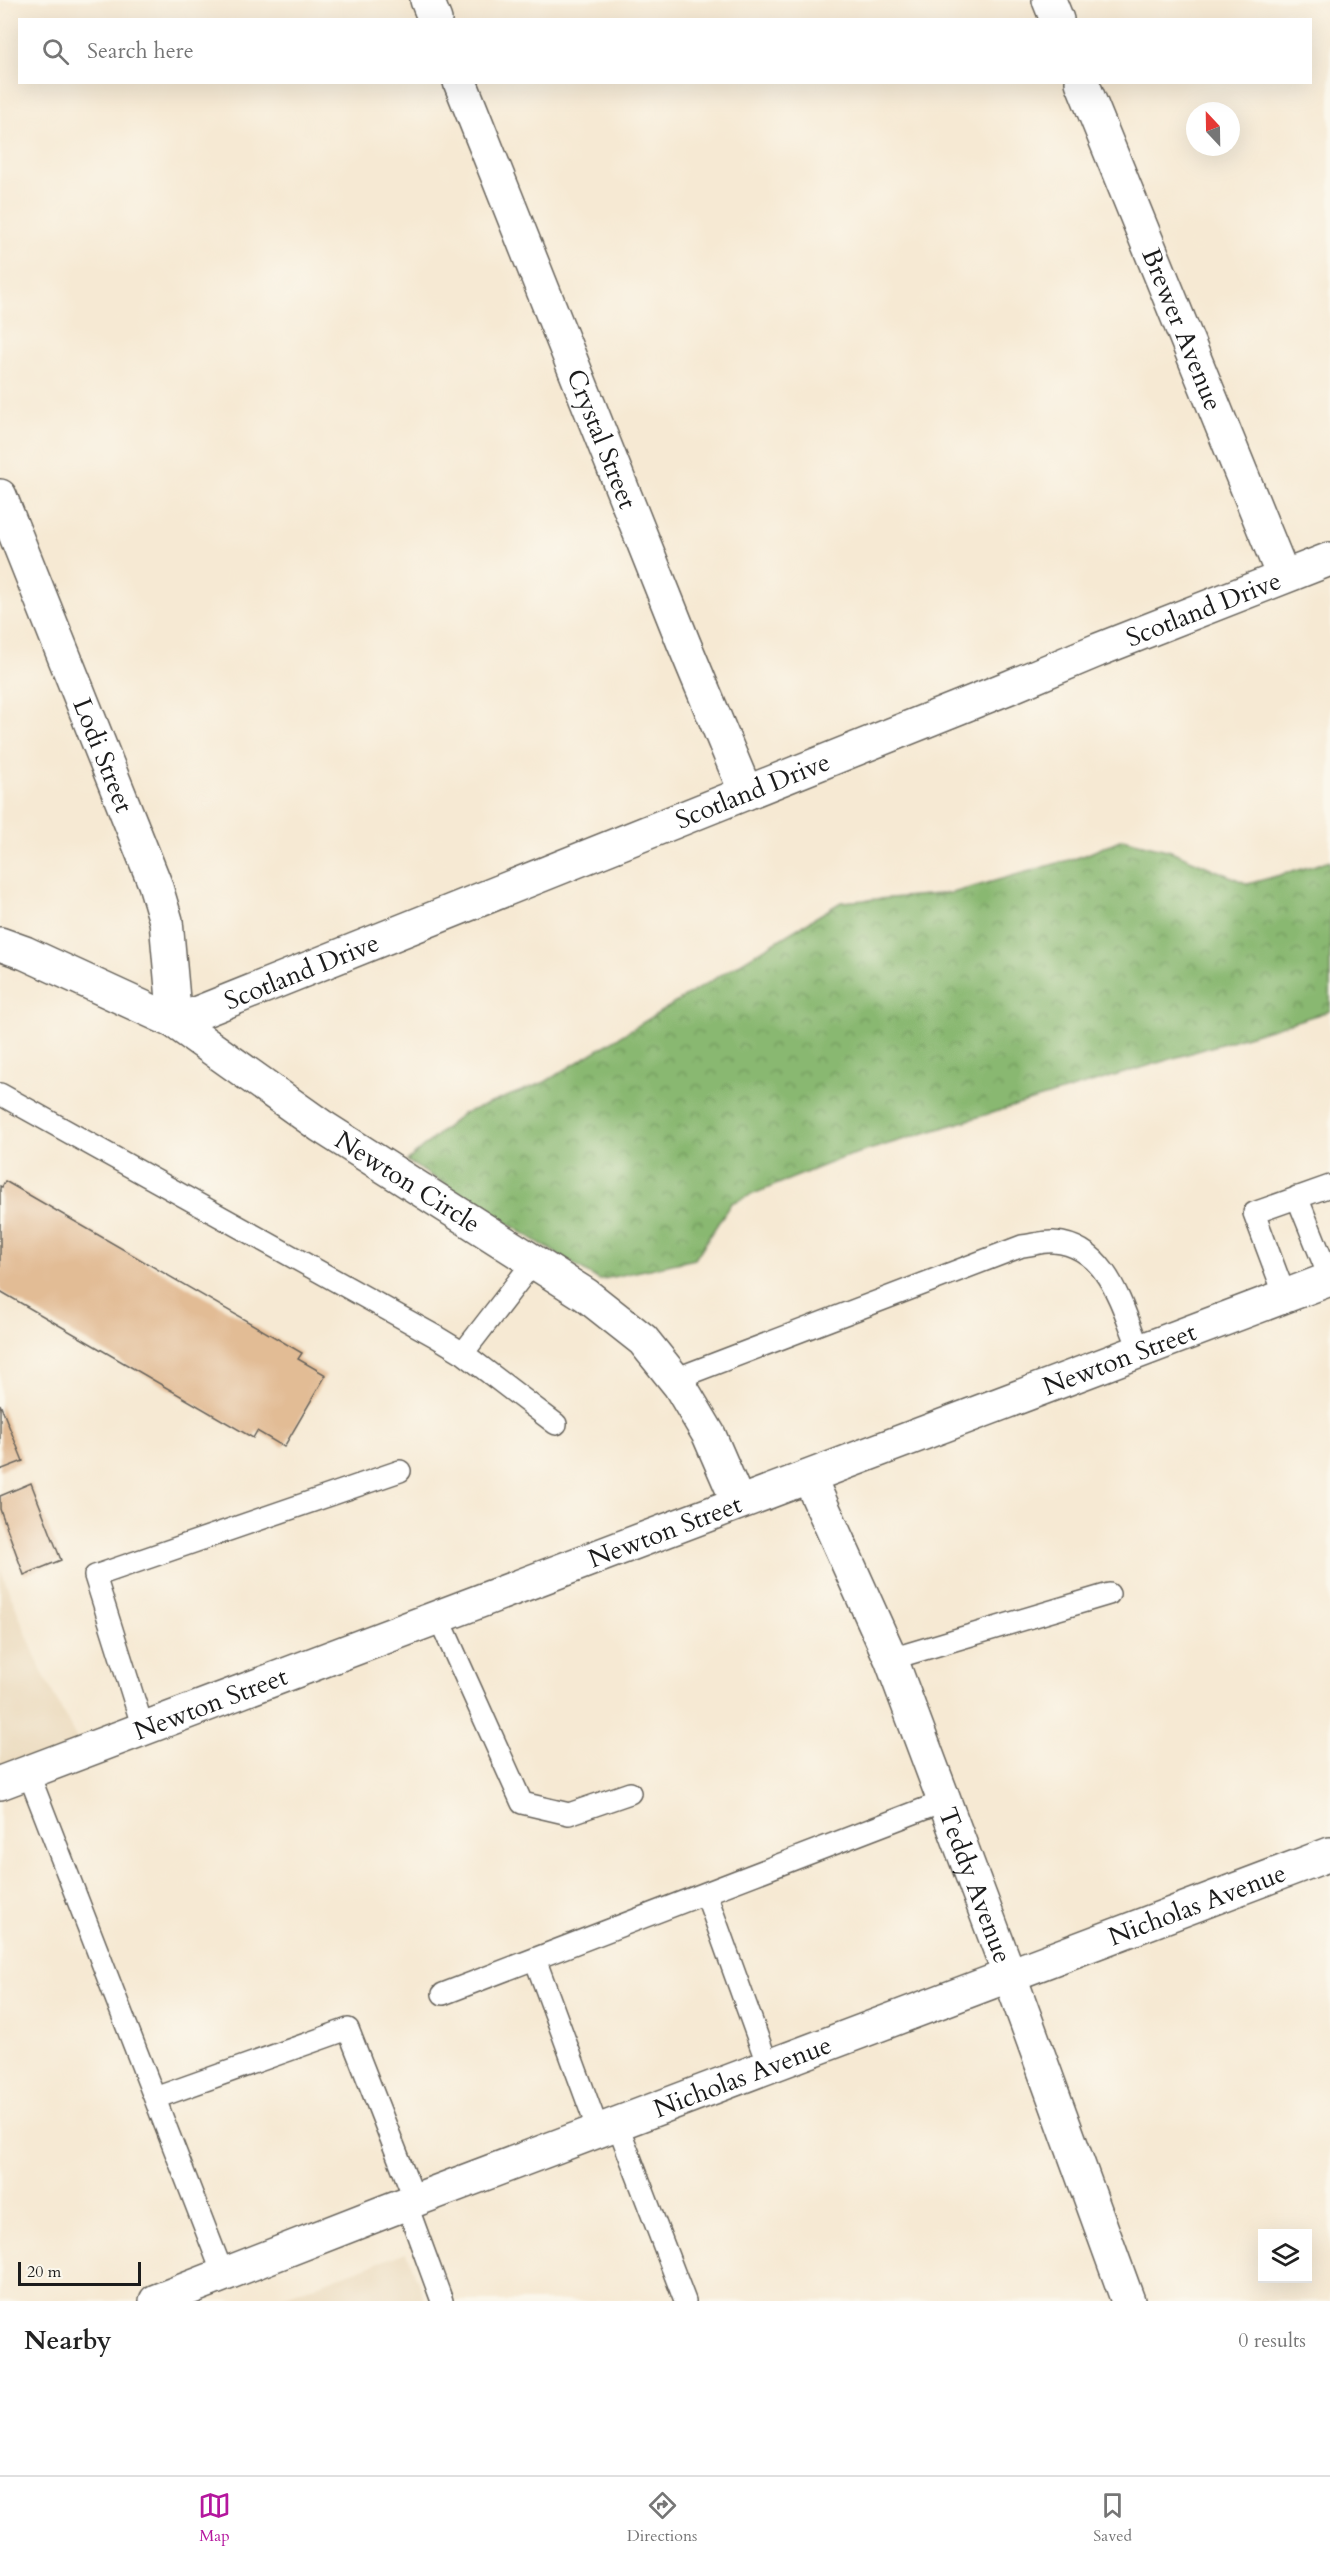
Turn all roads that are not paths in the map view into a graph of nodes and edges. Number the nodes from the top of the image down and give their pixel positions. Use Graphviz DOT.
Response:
graph roads {
  1 [pos="427,0"];
  2 [pos="1049,0"];
  3 [pos="434,18"];
  4 [pos="1056,18"];
  5 [pos="461,84"];
  6 [pos="1083,84"];
  7 [pos="0,495"];
  8 [pos="1330,559"];
  9 [pos="1283,576"];
  10 [pos="746,793"];
  11 [pos="0,944"];
  12 [pos="175,1022"];
  13 [pos="0,1094"];
  14 [pos="1330,1186"];
  15 [pos="1297,1197"];
  16 [pos="534,1261"];
  17 [pos="1330,1279"];
  18 [pos="1285,1296"];
  19 [pos="1140,1351"];
  20 [pos="463,1353"];
  21 [pos="675,1379"];
  22 [pos="556,1424"];
  23 [pos="400,1471"];
  24 [pos="809,1477"];
  25 [pos="738,1502"];
  26 [pos="1108,1594"];
  27 [pos="438,1616"];
  28 [pos="891,1659"];
  29 [pos="143,1728"];
  30 [pos="9,1774"];
  31 [pos="630,1793"];
  32 [pos="945,1801"];
  33 [pos="1330,1854"];
  34 [pos="706,1894"];
  35 [pos="535,1959"];
  36 [pos="1010,1974"];
  37 [pos="443,1994"];
  38 [pos="768,2066"];
  39 [pos="155,2098"];
  40 [pos="608,2127"];
  41 [pos="411,2202"];
  42 [pos="223,2274"];
  43 [pos="156,2301"];
  44 [pos="442,2301"];
  45 [pos="685,2301"];
  46 [pos="1128,2301"];
  1 -- 3 [label="street"];
  2 -- 4 [label="street"];
  5 -- 10 [label="street, Crystal Street"];
  6 -- 9 [label="street, Brewer Avenue"];
  7 -- 12 [label="street, Lodi Street"];
  8 -- 9 [label="street, Scotland Drive"];
  9 -- 10 [label="street, Scotland Drive"];
  10 -- 12 [label="street, Scotland Drive"];
  11 -- 12 [label="street, Newton Circle"];
  12 -- 16 [label="street, Newton Circle"];
  13 -- 20 [label="lane"];
  14 -- 15 [label="lane"];
  15 -- 17 [label="lane"];
  15 -- 18 [label="lane"];
  16 -- 20 [label="lane"];
  16 -- 21 [label="street, Newton Circle"];
  17 -- 18 [label="street, Newton Street"];
  18 -- 19 [label="street, Newton Street"];
  19 -- 21 [label="lane"];
  19 -- 24 [label="street, Newton Street"];
  20 -- 22 [label="lane"];
  21 -- 25 [label="street, Newton Circle"];
  23 -- 29 [label="lane"];
  24 -- 25 [label="street, Newton Street"];
  24 -- 28 [label="street, Teddy Avenue"];
  25 -- 27 [label="street, Newton Street"];
  26 -- 28 [label="lane"];
  27 -- 29 [label="street, Newton Street"];
  27 -- 31 [label="lane"];
  28 -- 32 [label="street, Teddy Avenue"];
  29 -- 30 [label="street, Newton Street"];
  30 -- 39 [label="lane"];
  32 -- 34 [label="lane"];
  32 -- 36 [label="street, Teddy Avenue"];
  33 -- 36 [label="street, Nicholas Avenue"];
  34 -- 35 [label="lane"];
  34 -- 38 [label="lane"];
  35 -- 37 [label="lane"];
  35 -- 40 [label="lane"];
  36 -- 38 [label="street, Nicholas Avenue"];
  36 -- 46 [label="street, Teddy Avenue"];
  38 -- 40 [label="street, Nicholas Avenue"];
  39 -- 41 [label="lane"];
  39 -- 42 [label="lane"];
  40 -- 41 [label="street, Nicholas Avenue"];
  40 -- 45 [label="lane"];
  41 -- 42 [label="street, Nicholas Avenue"];
  41 -- 44 [label="lane"];
  42 -- 43 [label="street, Nicholas Avenue"];
}
